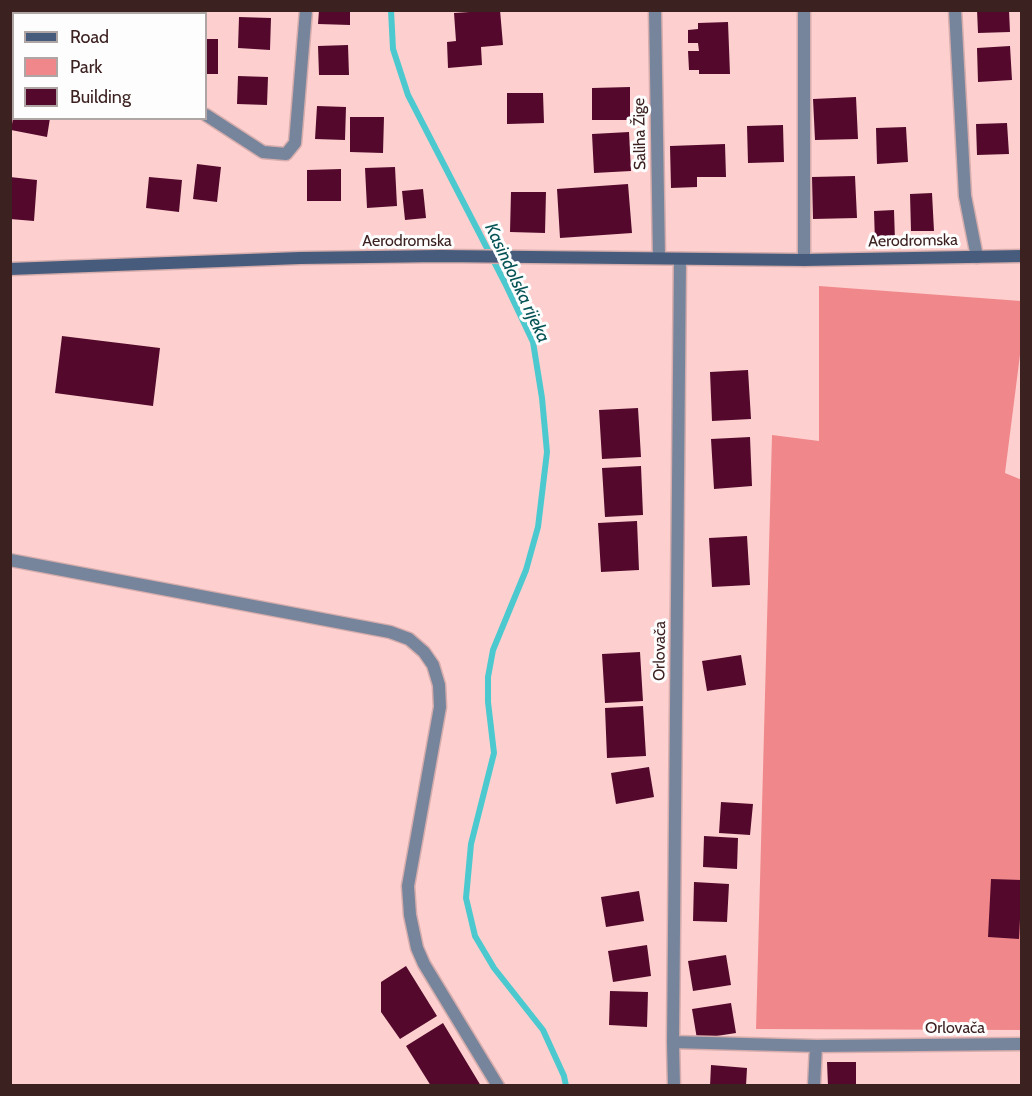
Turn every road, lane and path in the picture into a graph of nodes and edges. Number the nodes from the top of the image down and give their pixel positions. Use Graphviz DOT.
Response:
graph roads {
  1 [pos="306,10"];
  2 [pos="655,10"];
  3 [pos="804,10"];
  4 [pos="955,10"];
  5 [pos="207,116"];
  6 [pos="1022,256"];
  7 [pos="976,257"];
  8 [pos="659,258"];
  9 [pos="680,259"];
  10 [pos="804,260"];
  11 [pos="11,269"];
  12 [pos="10,560"];
  13 [pos="673,1042"];
  14 [pos="1022,1044"];
  15 [pos="816,1046"];
  16 [pos="498,1086"];
  17 [pos="675,1086"];
  18 [pos="814,1086"];
  1 -- 5 [label="street"];
  2 -- 8 [label="street, Saliha Žige"];
  3 -- 10 [label="street"];
  4 -- 7 [label="street"];
  6 -- 7 [label="street, Aerodromska"];
  7 -- 10 [label="street, Aerodromska"];
  8 -- 9 [label="street, Aerodromska"];
  8 -- 11 [label="street, Aerodromska"];
  9 -- 10 [label="street, Aerodromska"];
  9 -- 13 [label="street, Orlovača"];
  12 -- 16 [label="street"];
  13 -- 15 [label="street, Orlovača"];
  13 -- 17 [label="street, Orlovača"];
  14 -- 15 [label="street, Orlovača"];
  15 -- 18 [label="street"];
}
